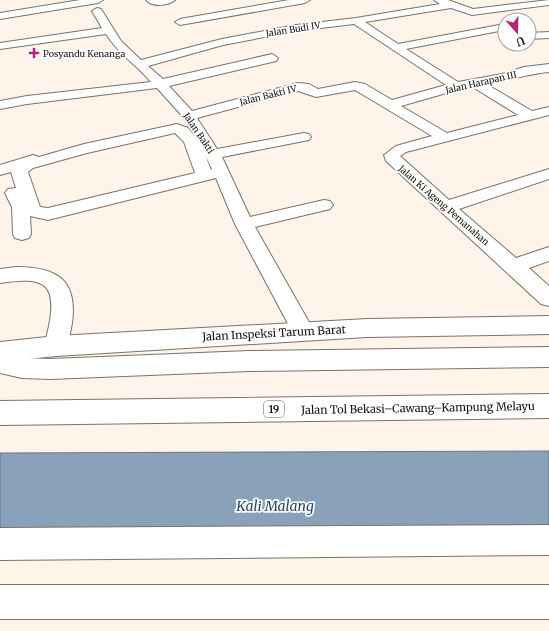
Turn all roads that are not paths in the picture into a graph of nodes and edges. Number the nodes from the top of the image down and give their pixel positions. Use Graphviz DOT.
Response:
graph roads {
  1 [pos="98,0"];
  2 [pos="170,0"];
  3 [pos="306,0"];
  4 [pos="439,0"];
  5 [pos="153,1"];
  6 [pos="546,3"];
  7 [pos="234,4"];
  8 [pos="449,5"];
  9 [pos="97,11"];
  10 [pos="243,11"];
  11 [pos="0,16"];
  12 [pos="356,21"];
  13 [pos="180,22"];
  14 [pos="497,29"];
  15 [pos="109,30"];
  16 [pos="275,32"];
  17 [pos="549,35"];
  18 [pos="537,36"];
  19 [pos="0,46"];
  20 [pos="398,47"];
  21 [pos="272,58"];
  22 [pos="140,64"];
  23 [pos="549,68"];
  24 [pos="473,82"];
  25 [pos="160,84"];
  26 [pos="457,87"];
  27 [pos="0,105"];
  28 [pos="390,105"];
  29 [pos="549,111"];
  30 [pos="529,115"];
  31 [pos="190,118"];
  32 [pos="304,137"];
  33 [pos="445,138"];
  34 [pos="213,154"];
  35 [pos="0,170"];
  36 [pos="222,172"];
  37 [pos="549,174"];
  38 [pos="0,175"];
  39 [pos="205,177"];
  40 [pos="324,204"];
  41 [pos="446,207"];
  42 [pos="244,224"];
  43 [pos="22,234"];
  44 [pos="549,254"];
  45 [pos="514,266"];
  46 [pos="0,276"];
  47 [pos="549,298"];
  48 [pos="549,325"];
  49 [pos="303,331"];
  50 [pos="56,346"];
  51 [pos="0,352"];
  52 [pos="549,357"];
  53 [pos="0,363"];
  54 [pos="549,406"];
  55 [pos="0,413"];
  56 [pos="549,540"];
  57 [pos="0,544"];
  58 [pos="0,602"];
  59 [pos="549,602"];
  1 -- 11 [label="main road"];
  2 -- 5 [label="main road"];
  3 -- 10 [label="main road"];
  4 -- 8 [label="main road"];
  6 -- 8 [label="main road"];
  7 -- 10 [label="main road"];
  8 -- 12 [label="main road, Jalan Budi IV"];
  9 -- 15 [label="main road, Jalan Bakti"];
  10 -- 13 [label="main road"];
  10 -- 16 [label="main road"];
  12 -- 16 [label="main road, Jalan Budi IV"];
  12 -- 20 [label="main road"];
  14 -- 20 [label="main road"];
  15 -- 19 [label="main road"];
  15 -- 22 [label="main road, Jalan Bakti"];
  16 -- 22 [label="main road, Jalan Budi IV"];
  17 -- 18 [label="main road"];
  20 -- 26 [label="main road"];
  21 -- 25 [label="main road"];
  22 -- 25 [label="main road, Jalan Bakti"];
  23 -- 24 [label="main road, Jalan Harapan III"];
  24 -- 26 [label="main road, Jalan Harapan III"];
  24 -- 30 [label="main road"];
  25 -- 27 [label="main road"];
  25 -- 31 [label="main road, Jalan Bakti"];
  26 -- 28 [label="main road, Jalan Harapan III"];
  28 -- 31 [label="main road, Jalan Bakti IV"];
  28 -- 33 [label="main road, Jalan Bakti IV"];
  29 -- 30 [label="main road, Jalan Ki Ageng Pemanahan"];
  30 -- 33 [label="main road, Jalan Ki Ageng Pemanahan"];
  31 -- 34 [label="main road, Jalan Bakti"];
  31 -- 35 [label="main road, Jalan Bakti IV"];
  32 -- 34 [label="main road"];
  33 -- 41 [label="main road, Jalan Ki Ageng Pemanahan"];
  34 -- 36 [label="main road, Jalan Bakti"];
  36 -- 39 [label="main road"];
  36 -- 42 [label="main road, Jalan Bakti"];
  37 -- 41 [label="main road"];
  38 -- 43 [label="main road"];
  39 -- 39 [label="main road"];
  40 -- 42 [label="main road"];
  41 -- 45 [label="main road, Jalan Ki Ageng Pemanahan"];
  42 -- 49 [label="main road, Jalan Bakti"];
  44 -- 45 [label="main road"];
  45 -- 47 [label="main road, Jalan Ki Ageng Pemanahan"];
  46 -- 50 [label="main road"];
  48 -- 49 [label="main road, Jalan Inspeksi Tarum Barat"];
  49 -- 50 [label="main road, Jalan Inspeksi Tarum Barat"];
  50 -- 51 [label="main road, Jalan Inspeksi Tarum Barat"];
  52 -- 53 [label="main road"];
  54 -- 55 [label="main road, Jalan Tol Bekasi–Cawang–Kampung Melayu / 19"];
  56 -- 57 [label="main road"];
  58 -- 59 [label="main road"];
}
